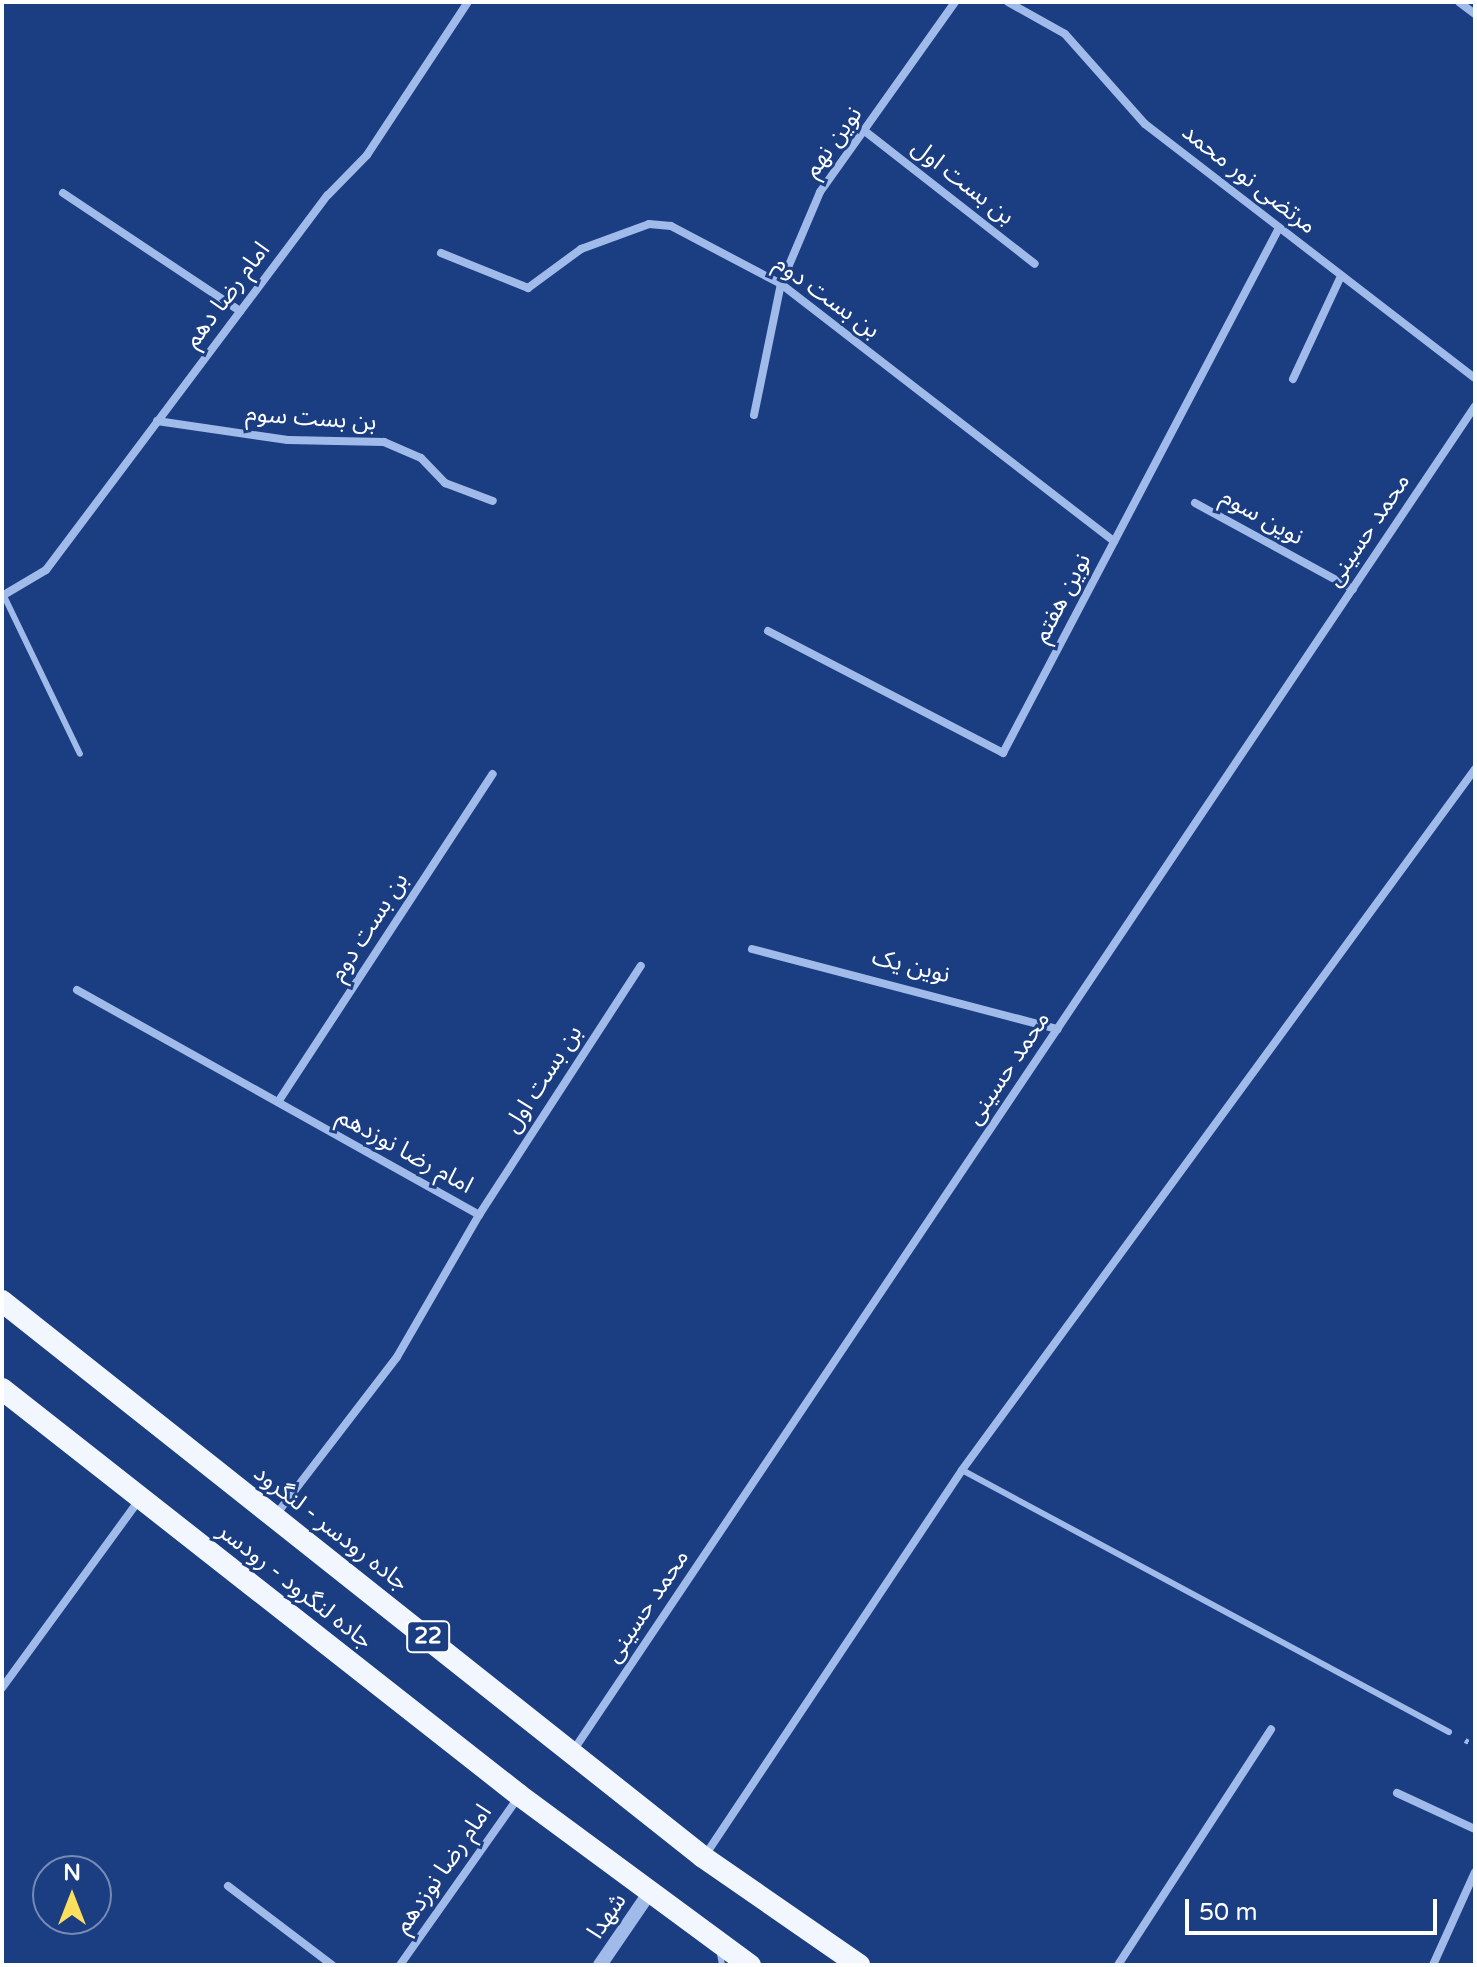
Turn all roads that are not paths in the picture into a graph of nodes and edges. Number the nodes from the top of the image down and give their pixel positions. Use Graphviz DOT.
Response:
graph roads {
  1 [pos="468,2"];
  2 [pos="955,2"];
  3 [pos="1008,2"];
  4 [pos="1459,2"];
  5 [pos="1475,14"];
  6 [pos="866,132"];
  7 [pos="63,193"];
  8 [pos="1279,228"];
  9 [pos="441,253"];
  10 [pos="1035,264"];
  11 [pos="1341,276"];
  12 [pos="781,284"];
  13 [pos="240,311"];
  14 [pos="1475,378"];
  15 [pos="1293,379"];
  16 [pos="1475,406"];
  17 [pos="754,415"];
  18 [pos="157,421"];
  19 [pos="493,501"];
  20 [pos="1195,503"];
  21 [pos="1114,541"];
  22 [pos="1353,589"];
  23 [pos="3,596"];
  24 [pos="768,631"];
  25 [pos="80,754"];
  26 [pos="1475,769"];
  27 [pos="493,774"];
  28 [pos="752,949"];
  29 [pos="641,966"];
  30 [pos="77,990"];
  31 [pos="1058,1029"];
  32 [pos="278,1102"];
  33 [pos="479,1215"];
  34 [pos="2,1301"];
  35 [pos="2,1389"];
  36 [pos="962,1470"];
  37 [pos="140,1498"];
  38 [pos="274,1516"];
  39 [pos="2,1688"];
  40 [pos="1271,1729"];
  41 [pos="1449,1732"];
  42 [pos="573,1752"];
  43 [pos="1397,1793"];
  44 [pos="519,1795"];
  45 [pos="1475,1829"];
  46 [pos="703,1857"];
  47 [pos="1475,1872"];
  48 [pos="228,1886"];
  49 [pos="650,1892"];
  50 [pos="717,1942"];
  51 [pos="332,1965"];
  52 [pos="400,1965"];
  53 [pos="600,1965"];
  54 [pos="722,1965"];
  55 [pos="750,1965"];
  56 [pos="859,1965"];
  57 [pos="1118,1965"];
  58 [pos="1433,1965"];
  1 -- 13 [label="street, امام رضا دهم"];
  2 -- 6 [label="street, نوین نهم"];
  3 -- 8 [label="street, مرتضی نور محمد"];
  4 -- 5 [label="street"];
  6 -- 10 [label="street, بن بست اول"];
  6 -- 12 [label="street, نوین نهم"];
  7 -- 13 [label="street"];
  8 -- 11 [label="street, مرتضی نور محمد"];
  8 -- 21 [label="street, نوین هفتم"];
  9 -- 12 [label="street, بن بست دوم"];
  11 -- 14 [label="street, مرتضی نور محمد"];
  11 -- 15 [label="street"];
  12 -- 17 [label="street, نوین نهم"];
  12 -- 21 [label="street, بن بست دوم"];
  13 -- 18 [label="street, امام رضا دهم"];
  16 -- 22 [label="street, محمد حسینی"];
  18 -- 19 [label="street, بن بست سوم"];
  18 -- 23 [label="street, امام رضا دهم"];
  20 -- 22 [label="street, نوین سوم"];
  21 -- 24 [label="street, نوین هفتم"];
  22 -- 31 [label="street, محمد حسینی"];
  23 -- 25 [label="lane"];
  26 -- 36 [label="street"];
  27 -- 32 [label="street, بن بست دوم"];
  28 -- 31 [label="street, نوین یک"];
  29 -- 33 [label="street, بن بست اول"];
  30 -- 32 [label="street, امام رضا نوزدهم"];
  31 -- 42 [label="street, محمد حسینی"];
  32 -- 33 [label="street, امام رضا نوزدهم"];
  33 -- 38 [label="street, امام رضا نوزدهم"];
  34 -- 38 [label="highway, جاده رودسر - لنگرود / 22"];
  35 -- 37 [label="highway, جاده لنگرود - رودسر"];
  36 -- 41 [label="lane"];
  36 -- 46 [label="street"];
  37 -- 39 [label="street"];
  37 -- 44 [label="highway, جاده لنگرود - رودسر"];
  38 -- 42 [label="highway, جاده رودسر - لنگرود / 22"];
  40 -- 57 [label="street"];
  42 -- 46 [label="highway, جاده رودسر - لنگرود / 22"];
  43 -- 45 [label="street"];
  44 -- 49 [label="highway, جاده لنگرود - رودسر"];
  44 -- 52 [label="street, امام رضا نوزدهم"];
  46 -- 56 [label="highway, جاده رودسر - لنگرود / 22"];
  47 -- 58 [label="street"];
  48 -- 51 [label="street"];
  49 -- 50 [label="highway, جاده لنگرود - رودسر"];
  49 -- 53 [label="street, شهدا"];
  50 -- 54 [label="lane"];
  50 -- 55 [label="highway, جاده لنگرود - رودسر"];
}
